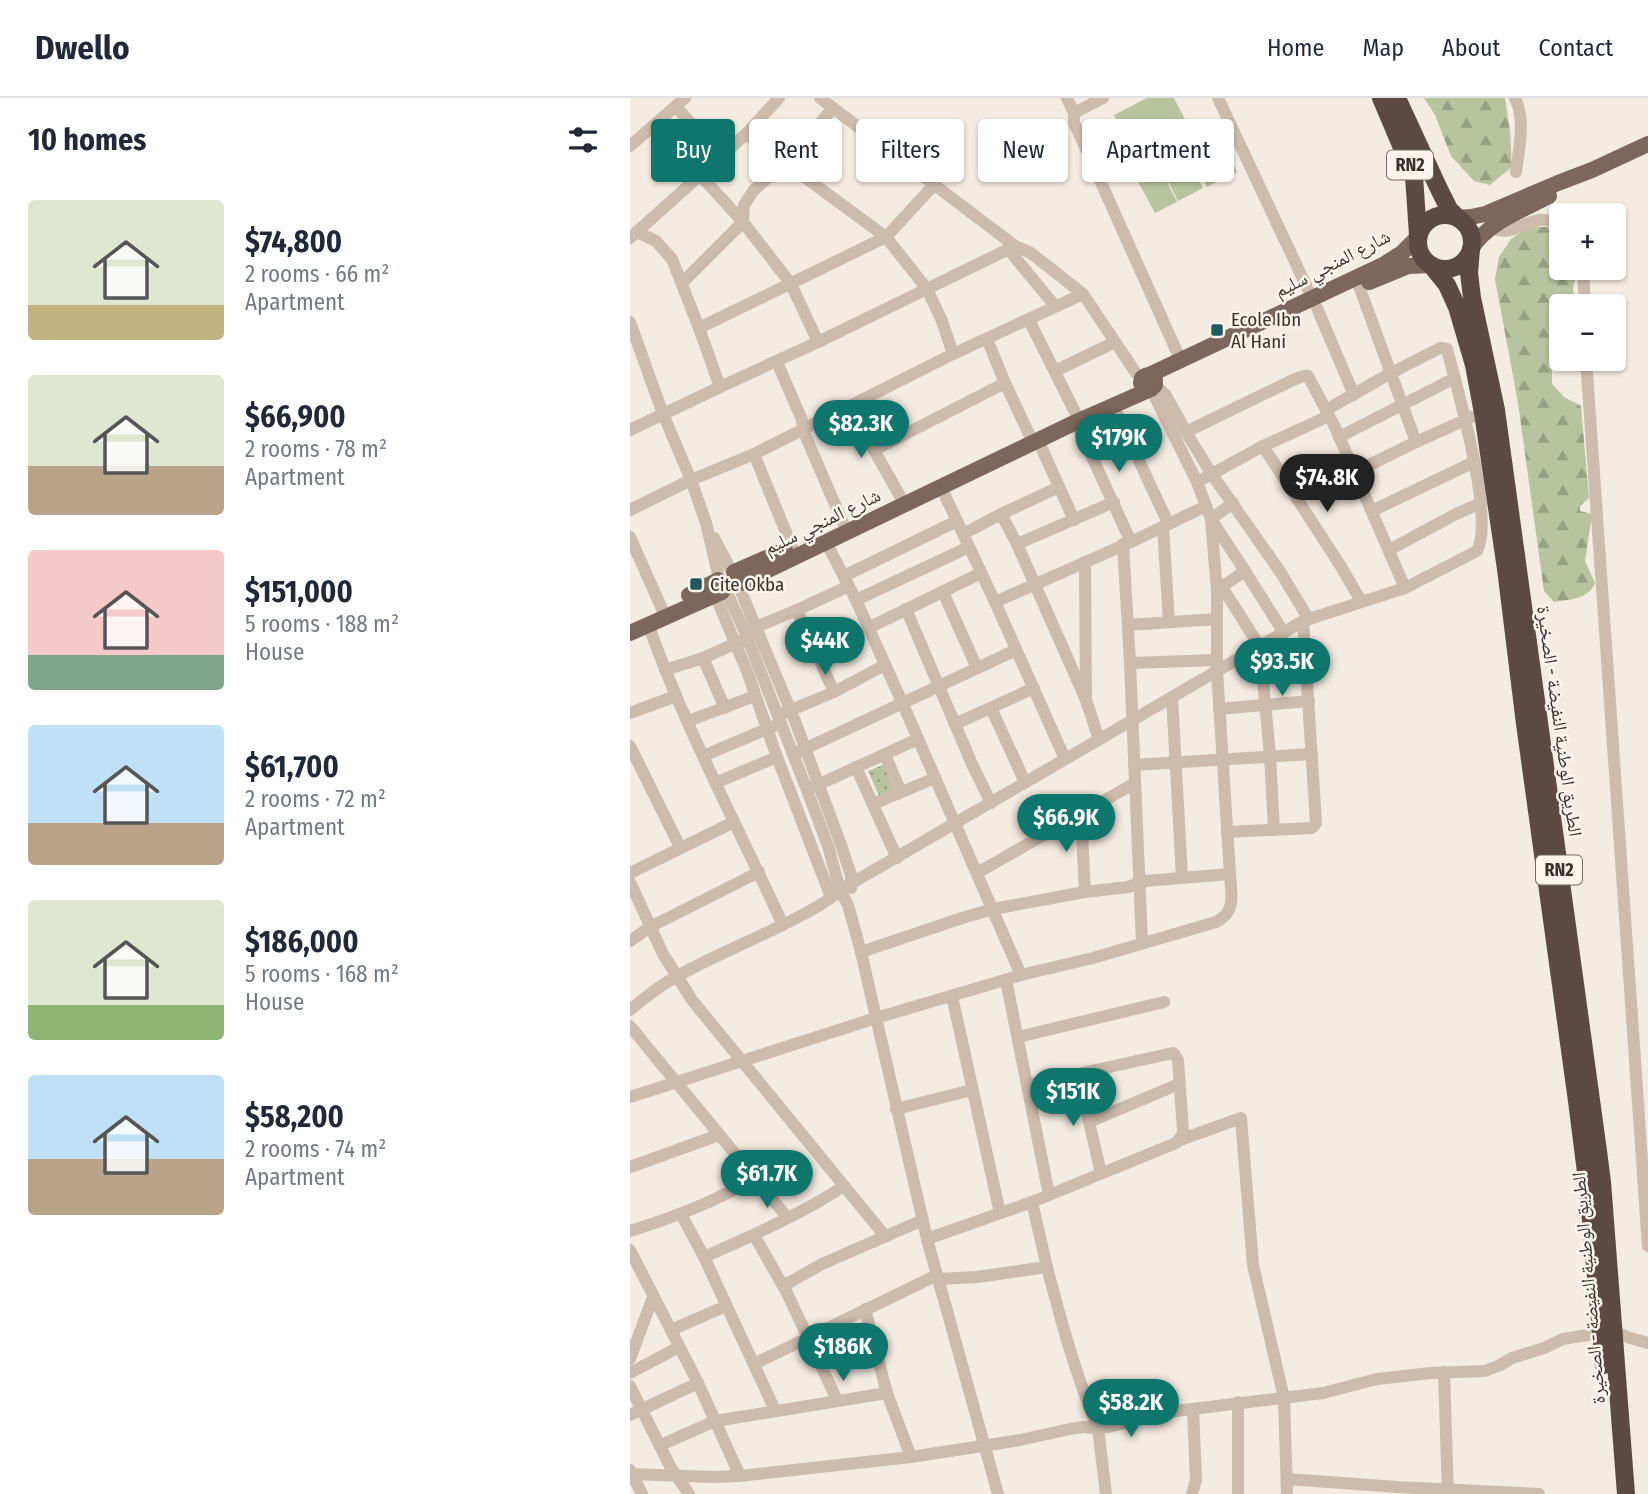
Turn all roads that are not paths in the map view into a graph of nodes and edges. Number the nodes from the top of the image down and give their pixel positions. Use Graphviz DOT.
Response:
graph roads {
  1 [pos="779,98"];
  2 [pos="820,98"];
  3 [pos="1067,98"];
  4 [pos="1103,98"];
  5 [pos="1218,98"];
  6 [pos="1381,98"];
  7 [pos="1397,98"];
  8 [pos="1515,98"];
  9 [pos="681,102"];
  10 [pos="833,108"];
  11 [pos="1073,113"];
  12 [pos="693,119"];
  13 [pos="823,119"];
  14 [pos="746,134"];
  15 [pos="749,136"];
  16 [pos="735,144"];
  17 [pos="1648,144"];
  18 [pos="630,146"];
  19 [pos="1592,170"];
  20 [pos="1516,172"];
  21 [pos="692,182"];
  22 [pos="706,182"];
  23 [pos="763,182"];
  24 [pos="811,182"];
  25 [pos="933,186"];
  26 [pos="1458,218"];
  27 [pos="1549,220"];
  28 [pos="743,222"];
  29 [pos="1490,227"];
  30 [pos="634,235"];
  31 [pos="886,237"];
  32 [pos="1418,237"];
  33 [pos="1011,248"];
  34 [pos="1471,249"];
  35 [pos="1431,265"];
  36 [pos="682,283"];
  37 [pos="791,284"];
  38 [pos="1359,286"];
  39 [pos="927,289"];
  40 [pos="1083,294"];
  41 [pos="1315,303"];
  42 [pos="1055,306"];
  43 [pos="1029,320"];
  44 [pos="699,328"];
  45 [pos="632,331"];
  46 [pos="987,339"];
  47 [pos="818,342"];
  48 [pos="1115,342"];
  49 [pos="953,354"];
  50 [pos="1181,361"];
  51 [pos="777,362"];
  52 [pos="1587,371"];
  53 [pos="1055,372"];
  54 [pos="1391,373"];
  55 [pos="1455,377"];
  56 [pos="1004,383"];
  57 [pos="1148,383"];
  58 [pos="720,387"];
  59 [pos="1354,395"];
  60 [pos="1403,404"];
  61 [pos="1113,405"];
  62 [pos="845,409"];
  63 [pos="1327,413"];
  64 [pos="663,414"];
  65 [pos="1482,414"];
  66 [pos="1075,417"];
  67 [pos="630,430"];
  68 [pos="803,430"];
  69 [pos="1185,432"];
  70 [pos="1033,437"];
  71 [pos="1339,437"];
  72 [pos="1416,442"];
  73 [pos="1263,446"];
  74 [pos="874,450"];
  75 [pos="754,454"];
  76 [pos="1474,462"];
  77 [pos="1354,470"];
  78 [pos="1212,473"];
  79 [pos="691,480"];
  80 [pos="1197,482"];
  81 [pos="941,487"];
  82 [pos="1059,488"];
  83 [pos="1294,494"];
  84 [pos="901,496"];
  85 [pos="1114,502"];
  86 [pos="1233,503"];
  87 [pos="1481,503"];
  88 [pos="630,510"];
  89 [pos="1371,510"];
  90 [pos="1208,512"];
  91 [pos="1002,514"];
  92 [pos="1074,520"];
  93 [pos="957,521"];
  94 [pos="843,523"];
  95 [pos="1165,525"];
  96 [pos="963,534"];
  97 [pos="630,537"];
  98 [pos="826,542"];
  99 [pos="1127,543"];
  100 [pos="1017,544"];
  101 [pos="792,547"];
  102 [pos="970,547"];
  103 [pos="1389,550"];
  104 [pos="1085,562"];
  105 [pos="1245,571"];
  106 [pos="981,573"];
  107 [pos="846,581"];
  108 [pos="728,584"];
  109 [pos="1034,584"];
  110 [pos="1405,587"];
  111 [pos="1220,589"];
  112 [pos="943,592"];
  113 [pos="856,600"];
  114 [pos="1361,601"];
  115 [pos="996,602"];
  116 [pos="662,609"];
  117 [pos="906,609"];
  118 [pos="797,610"];
  119 [pos="1217,619"];
  120 [pos="1306,620"];
  121 [pos="1170,622"];
  122 [pos="648,624"];
  123 [pos="630,625"];
  124 [pos="1128,625"];
  125 [pos="868,628"];
  126 [pos="630,633"];
  127 [pos="1284,633"];
  128 [pos="746,635"];
  129 [pos="1260,647"];
  130 [pos="1016,650"];
  131 [pos="703,658"];
  132 [pos="1130,663"];
  133 [pos="885,665"];
  134 [pos="1217,666"];
  135 [pos="977,668"];
  136 [pos="664,670"];
  137 [pos="939,685"];
  138 [pos="1034,688"];
  139 [pos="834,692"];
  140 [pos="676,695"];
  141 [pos="755,696"];
  142 [pos="1172,697"];
  143 [pos="1086,700"];
  144 [pos="1309,701"];
  145 [pos="902,702"];
  146 [pos="1266,704"];
  147 [pos="725,708"];
  148 [pos="991,708"];
  149 [pos="1219,709"];
  150 [pos="791,711"];
  151 [pos="630,713"];
  152 [pos="779,720"];
  153 [pos="688,721"];
  154 [pos="1132,721"];
  155 [pos="955,724"];
  156 [pos="767,728"];
  157 [pos="918,739"];
  158 [pos="1099,739"];
  159 [pos="630,746"];
  160 [pos="799,751"];
  161 [pos="885,754"];
  162 [pos="1312,754"];
  163 [pos="704,756"];
  164 [pos="1270,756"];
  165 [pos="777,757"];
  166 [pos="1065,759"];
  167 [pos="1222,760"];
  168 [pos="1176,763"];
  169 [pos="1134,765"];
  170 [pos="856,767"];
  171 [pos="935,778"];
  172 [pos="1025,782"];
  173 [pos="715,783"];
  174 [pos="1135,783"];
  175 [pos="813,787"];
  176 [pos="901,792"];
  177 [pos="991,803"];
  178 [pos="873,804"];
  179 [pos="1081,814"];
  180 [pos="734,822"];
  181 [pos="955,824"];
  182 [pos="1274,830"];
  183 [pos="1227,832"];
  184 [pos="680,847"];
  185 [pos="897,858"];
  186 [pos="759,872"];
  187 [pos="630,873"];
  188 [pos="977,873"];
  189 [pos="1230,874"];
  190 [pos="1182,877"];
  191 [pos="630,882"];
  192 [pos="1140,883"];
  193 [pos="841,890"];
  194 [pos="1085,892"];
  195 [pos="993,909"];
  196 [pos="783,925"];
  197 [pos="650,927"];
  198 [pos="630,941"];
  199 [pos="1142,943"];
  200 [pos="862,952"];
  201 [pos="1021,975"];
  202 [pos="677,976"];
  203 [pos="1006,980"];
  204 [pos="952,996"];
  205 [pos="1164,1002"];
  206 [pos="630,1010"];
  207 [pos="876,1018"];
  208 [pos="630,1026"];
  209 [pos="1017,1037"];
  210 [pos="743,1061"];
  211 [pos="1078,1076"];
  212 [pos="676,1081"];
  213 [pos="1179,1084"];
  214 [pos="1027,1086"];
  215 [pos="972,1090"];
  216 [pos="630,1097"];
  217 [pos="896,1109"];
  218 [pos="1088,1122"];
  219 [pos="719,1135"];
  220 [pos="1180,1140"];
  221 [pos="630,1167"];
  222 [pos="1101,1173"];
  223 [pos="755,1178"];
  224 [pos="844,1186"];
  225 [pos="1049,1195"];
  226 [pos="1032,1202"];
  227 [pos="1000,1213"];
  228 [pos="681,1214"];
  229 [pos="787,1217"];
  230 [pos="923,1220"];
  231 [pos="630,1231"];
  232 [pos="754,1235"];
  233 [pos="885,1236"];
  234 [pos="927,1239"];
  235 [pos="1648,1246"];
  236 [pos="630,1250"];
  237 [pos="704,1257"];
  238 [pos="633,1267"];
  239 [pos="1046,1267"];
  240 [pos="937,1277"];
  241 [pos="783,1286"];
  242 [pos="653,1297"];
  243 [pos="726,1306"];
  244 [pos="866,1309"];
  245 [pos="635,1327"];
  246 [pos="671,1331"];
  247 [pos="1607,1332"];
  248 [pos="806,1337"];
  249 [pos="1648,1343"];
  250 [pos="680,1347"];
  251 [pos="630,1359"];
  252 [pos="754,1364"];
  253 [pos="1444,1372"];
  254 [pos="630,1373"];
  255 [pos="698,1383"];
  256 [pos="630,1386"];
  257 [pos="887,1393"];
  258 [pos="1284,1398"];
  259 [pos="837,1400"];
  260 [pos="1238,1402"];
  261 [pos="642,1409"];
  262 [pos="1193,1409"];
  263 [pos="775,1410"];
  264 [pos="630,1415"];
  265 [pos="715,1421"];
  266 [pos="1098,1428"];
  267 [pos="661,1445"];
  268 [pos="985,1446"];
  269 [pos="911,1457"];
  270 [pos="631,1473"];
  271 [pos="676,1476"];
  272 [pos="740,1476"];
  273 [pos="1287,1479"];
  274 [pos="1396,1490"];
  275 [pos="1448,1492"];
  276 [pos="1496,1493"];
  277 [pos="642,1494"];
  278 [pos="689,1494"];
  279 [pos="998,1494"];
  280 [pos="1106,1494"];
  281 [pos="1192,1494"];
  282 [pos="1238,1494"];
  283 [pos="1287,1494"];
  284 [pos="1537,1494"];
  285 [pos="1614,1494"];
  286 [pos="1626,1494"];
  1 -- 14 [label="street"];
  2 -- 10 [label="street"];
  3 -- 11 [label="street"];
  4 -- 11 [label="street"];
  5 -- 41 [label="street"];
  6 -- 32 [label="highway, RN2"];
  7 -- 26 [label="highway, RN2"];
  8 -- 20 [label="street"];
  9 -- 12 [label="street"];
  9 -- 18 [label="street"];
  10 -- 13 [label="street"];
  10 -- 25 [label="street"];
  11 -- 50 [label="street"];
  14 -- 15 [label="street"];
  14 -- 16 [label="street"];
  17 -- 19 [label="main road"];
  19 -- 26 [label="main road"];
  19 -- 29 [label="main road"];
  21 -- 30 [label="street"];
  22 -- 28 [label="street"];
  23 -- 28 [label="street"];
  24 -- 31 [label="street"];
  25 -- 31 [label="street"];
  25 -- 33 [label="street"];
  26 -- 32 [label="highway"];
  26 -- 34 [label="highway"];
  27 -- 29 [label="street"];
  28 -- 36 [label="street"];
  28 -- 37 [label="street"];
  29 -- 34 [label="main road"];
  30 -- 36 [label="street"];
  31 -- 37 [label="street"];
  31 -- 39 [label="street"];
  32 -- 35 [label="highway"];
  32 -- 41 [label="main road, شارع المنجي سليم"];
  33 -- 39 [label="street"];
  33 -- 40 [label="street"];
  33 -- 42 [label="street"];
  34 -- 35 [label="highway"];
  34 -- 65 [label="highway, الطريق الوطنية النفيضة - الصخيرة / RN2"];
  35 -- 38 [label="main road, شارع المنجي سليم"];
  35 -- 65 [label="highway, الطريق الوطنية النفيضة - الصخيرة / RN2"];
  36 -- 44 [label="street"];
  37 -- 44 [label="street"];
  37 -- 47 [label="street"];
  38 -- 41 [label="main road, شارع المنجي سليم"];
  38 -- 54 [label="street"];
  39 -- 47 [label="street"];
  39 -- 49 [label="street"];
  40 -- 42 [label="street"];
  40 -- 48 [label="street"];
  41 -- 50 [label="main road, شارع المنجي سليم"];
  41 -- 57 [label="main road, شارع المنجي سليم"];
  41 -- 59 [label="street"];
  42 -- 43 [label="street"];
  43 -- 46 [label="street"];
  43 -- 53 [label="street"];
  44 -- 58 [label="street"];
  45 -- 64 [label="street"];
  46 -- 49 [label="street"];
  46 -- 56 [label="street"];
  47 -- 51 [label="street"];
  48 -- 53 [label="street"];
  48 -- 57 [label="street"];
  49 -- 62 [label="street"];
  50 -- 57 [label="main road, شارع المنجي سليم"];
  51 -- 58 [label="street"];
  51 -- 68 [label="street"];
  52 -- 235 [label="street"];
  53 -- 66 [label="street"];
  54 -- 55 [label="street"];
  54 -- 59 [label="street"];
  54 -- 60 [label="street"];
  55 -- 60 [label="street"];
  55 -- 65 [label="street"];
  56 -- 70 [label="street"];
  56 -- 74 [label="street"];
  57 -- 61 [label="main road, شارع المنجي سليم"];
  57 -- 66 [label="main road, شارع المنجي سليم"];
  57 -- 69 [label="street"];
  57 -- 80 [label="street"];
  58 -- 64 [label="street"];
  59 -- 63 [label="street"];
  60 -- 71 [label="street"];
  60 -- 72 [label="street"];
  61 -- 66 [label="main road, شارع المنجي سليم"];
  61 -- 95 [label="street"];
  62 -- 68 [label="street"];
  62 -- 74 [label="street"];
  63 -- 69 [label="street"];
  63 -- 71 [label="street"];
  63 -- 73 [label="street"];
  64 -- 67 [label="street"];
  64 -- 79 [label="street"];
  65 -- 72 [label="street"];
  65 -- 76 [label="street"];
  65 -- 247 [label="highway, الطريق الوطنية النفيضة - الصخيرة / RN2"];
  66 -- 70 [label="main road, شارع المنجي سليم"];
  66 -- 85 [label="street"];
  68 -- 75 [label="street"];
  68 -- 94 [label="street"];
  69 -- 78 [label="street"];
  70 -- 81 [label="main road, شارع المنجي سليم"];
  70 -- 82 [label="street"];
  70 -- 84 [label="main road, شارع المنجي سليم"];
  71 -- 77 [label="street"];
  72 -- 77 [label="street"];
  73 -- 78 [label="street"];
  73 -- 83 [label="street"];
  74 -- 84 [label="street"];
  75 -- 79 [label="street"];
  75 -- 101 [label="street"];
  76 -- 87 [label="street"];
  76 -- 89 [label="street"];
  77 -- 83 [label="street"];
  77 -- 89 [label="street"];
  78 -- 80 [label="street"];
  78 -- 86 [label="street"];
  79 -- 88 [label="street"];
  79 -- 108 [label="street"];
  80 -- 90 [label="street"];
  81 -- 93 [label="street"];
  81 -- 98 [label="main road, شارع المنجي سليم"];
  82 -- 91 [label="street"];
  82 -- 92 [label="street"];
  83 -- 114 [label="street"];
  84 -- 94 [label="main road, شارع المنجي سليم"];
  85 -- 92 [label="street"];
  85 -- 99 [label="street"];
  86 -- 90 [label="street"];
  86 -- 120 [label="street"];
  87 -- 103 [label="street"];
  87 -- 110 [label="street"];
  89 -- 103 [label="street"];
  90 -- 95 [label="street"];
  90 -- 105 [label="street"];
  90 -- 111 [label="street"];
  91 -- 96 [label="street"];
  91 -- 100 [label="street"];
  92 -- 100 [label="street"];
  93 -- 96 [label="street"];
  93 -- 107 [label="street"];
  94 -- 101 [label="main road, شارع المنجي سليم"];
  95 -- 99 [label="street"];
  95 -- 121 [label="street"];
  96 -- 102 [label="street"];
  97 -- 116 [label="street"];
  98 -- 107 [label="street"];
  98 -- 108 [label="main road, شارع المنجي سليم"];
  99 -- 104 [label="street"];
  99 -- 124 [label="street"];
  100 -- 109 [label="street"];
  101 -- 108 [label="main road, شارع المنجي سليم"];
  102 -- 106 [label="street"];
  102 -- 113 [label="street"];
  103 -- 110 [label="street"];
  104 -- 109 [label="street"];
  104 -- 143 [label="street"];
  105 -- 111 [label="street"];
  105 -- 127 [label="street"];
  106 -- 112 [label="street"];
  106 -- 115 [label="street"];
  107 -- 113 [label="street"];
  107 -- 118 [label="street"];
  108 -- 116 [label="main road, شارع المنجي سليم"];
  108 -- 122 [label="main road, شارع المنجي سليم"];
  108 -- 128 [label="street"];
  108 -- 128 [label="street"];
  109 -- 115 [label="street"];
  109 -- 143 [label="street"];
  110 -- 114 [label="street"];
  111 -- 119 [label="street"];
  111 -- 129 [label="street"];
  112 -- 117 [label="street"];
  112 -- 135 [label="street"];
  113 -- 125 [label="street"];
  114 -- 120 [label="street"];
  115 -- 130 [label="street"];
  116 -- 123 [label="main road, شارع المنجي سليم"];
  117 -- 125 [label="street"];
  117 -- 137 [label="street"];
  118 -- 128 [label="street"];
  118 -- 139 [label="street"];
  119 -- 121 [label="street"];
  119 -- 134 [label="street"];
  120 -- 127 [label="street"];
  120 -- 144 [label="street"];
  121 -- 124 [label="street"];
  122 -- 126 [label="main road, شارع المنجي سليم"];
  122 -- 136 [label="street"];
  124 -- 132 [label="street"];
  125 -- 133 [label="street"];
  127 -- 129 [label="street"];
  128 -- 131 [label="street"];
  128 -- 141 [label="street"];
  128 -- 150 [label="street"];
  128 -- 152 [label="street"];
  129 -- 134 [label="street"];
  129 -- 146 [label="street"];
  130 -- 135 [label="street"];
  130 -- 138 [label="street"];
  131 -- 136 [label="street"];
  131 -- 147 [label="street"];
  132 -- 134 [label="street"];
  132 -- 154 [label="street"];
  133 -- 139 [label="street"];
  133 -- 145 [label="street"];
  134 -- 142 [label="street"];
  134 -- 149 [label="street"];
  135 -- 137 [label="street"];
  136 -- 140 [label="street"];
  137 -- 145 [label="street"];
  137 -- 155 [label="street"];
  138 -- 148 [label="street"];
  138 -- 166 [label="street"];
  139 -- 150 [label="street"];
  140 -- 151 [label="street"];
  140 -- 153 [label="street"];
  141 -- 147 [label="street"];
  141 -- 156 [label="street"];
  142 -- 154 [label="street"];
  142 -- 168 [label="street"];
  143 -- 158 [label="street"];
  144 -- 146 [label="street"];
  144 -- 162 [label="street"];
  145 -- 157 [label="street"];
  145 -- 160 [label="street"];
  146 -- 149 [label="street"];
  146 -- 164 [label="street"];
  147 -- 153 [label="street"];
  148 -- 155 [label="street"];
  148 -- 172 [label="street"];
  149 -- 167 [label="street"];
  150 -- 152 [label="street"];
  150 -- 160 [label="street"];
  152 -- 156 [label="street"];
  152 -- 160 [label="street"];
  153 -- 163 [label="street"];
  154 -- 158 [label="street"];
  154 -- 169 [label="street"];
  155 -- 177 [label="street"];
  156 -- 163 [label="street"];
  156 -- 165 [label="street"];
  157 -- 161 [label="street"];
  157 -- 171 [label="street"];
  158 -- 166 [label="street"];
  159 -- 184 [label="street"];
  160 -- 175 [label="street"];
  161 -- 170 [label="street"];
  161 -- 176 [label="street"];
  162 -- 164 [label="street"];
  162 -- 182 [label="street"];
  163 -- 173 [label="street"];
  164 -- 167 [label="street"];
  164 -- 182 [label="street"];
  165 -- 173 [label="street"];
  165 -- 193 [label="street"];
  166 -- 172 [label="street"];
  167 -- 168 [label="street"];
  167 -- 183 [label="street"];
  168 -- 169 [label="street"];
  168 -- 190 [label="street"];
  169 -- 174 [label="street"];
  170 -- 175 [label="street"];
  170 -- 178 [label="street"];
  171 -- 176 [label="street"];
  171 -- 181 [label="street"];
  172 -- 177 [label="street"];
  173 -- 180 [label="street"];
  174 -- 179 [label="street"];
  174 -- 192 [label="street"];
  175 -- 193 [label="street"];
  176 -- 178 [label="street"];
  177 -- 181 [label="street"];
  178 -- 185 [label="street"];
  179 -- 188 [label="street"];
  179 -- 194 [label="street"];
  180 -- 184 [label="street"];
  180 -- 186 [label="street"];
  181 -- 185 [label="street"];
  181 -- 188 [label="street"];
  182 -- 183 [label="street"];
  183 -- 189 [label="street"];
  184 -- 187 [label="street"];
  185 -- 193 [label="street"];
  186 -- 196 [label="street"];
  186 -- 197 [label="street"];
  188 -- 195 [label="street"];
  189 -- 190 [label="street"];
  189 -- 199 [label="street"];
  190 -- 192 [label="street"];
  191 -- 197 [label="street"];
  192 -- 194 [label="street"];
  192 -- 199 [label="street"];
  193 -- 196 [label="street"];
  193 -- 200 [label="street"];
  194 -- 195 [label="street"];
  195 -- 200 [label="street"];
  195 -- 201 [label="street"];
  196 -- 202 [label="street"];
  197 -- 198 [label="street"];
  197 -- 202 [label="street"];
  199 -- 201 [label="street"];
  200 -- 207 [label="street"];
  201 -- 203 [label="street"];
  202 -- 206 [label="street"];
  202 -- 210 [label="street"];
  203 -- 204 [label="street"];
  203 -- 209 [label="street"];
  204 -- 207 [label="street"];
  204 -- 215 [label="street"];
  205 -- 209 [label="street"];
  207 -- 210 [label="street"];
  207 -- 217 [label="street"];
  208 -- 212 [label="street"];
  209 -- 214 [label="street"];
  210 -- 212 [label="street"];
  210 -- 224 [label="street"];
  211 -- 213 [label="street"];
  211 -- 214 [label="street"];
  211 -- 218 [label="street"];
  212 -- 216 [label="street"];
  212 -- 219 [label="street"];
  213 -- 218 [label="street"];
  213 -- 220 [label="street"];
  214 -- 225 [label="street"];
  215 -- 217 [label="street"];
  215 -- 227 [label="street"];
  217 -- 230 [label="street"];
  218 -- 222 [label="street"];
  219 -- 221 [label="street"];
  219 -- 223 [label="street"];
  220 -- 222 [label="street"];
  220 -- 258 [label="street"];
  222 -- 225 [label="street"];
  223 -- 228 [label="street"];
  223 -- 229 [label="street"];
  224 -- 229 [label="street"];
  224 -- 233 [label="street"];
  225 -- 226 [label="street"];
  226 -- 227 [label="street"];
  226 -- 239 [label="street"];
  227 -- 234 [label="street"];
  228 -- 231 [label="street"];
  228 -- 237 [label="street"];
  229 -- 232 [label="street"];
  230 -- 233 [label="street"];
  230 -- 234 [label="street"];
  232 -- 237 [label="street"];
  232 -- 241 [label="street"];
  233 -- 241 [label="street"];
  234 -- 240 [label="street"];
  236 -- 238 [label="street"];
  237 -- 243 [label="street"];
  238 -- 242 [label="street"];
  239 -- 240 [label="street"];
  239 -- 266 [label="street"];
  240 -- 244 [label="street"];
  240 -- 268 [label="street"];
  241 -- 248 [label="street"];
  242 -- 245 [label="street"];
  242 -- 246 [label="street"];
  243 -- 246 [label="street"];
  243 -- 252 [label="street"];
  244 -- 248 [label="street"];
  244 -- 257 [label="street"];
  245 -- 251 [label="street"];
  246 -- 250 [label="street"];
  247 -- 249 [label="street"];
  247 -- 253 [label="street"];
  247 -- 285 [label="highway, الطريق الوطنية النفيضة - الصخيرة / RN2"];
  247 -- 286 [label="highway, الطريق الوطنية النفيضة - الصخيرة / RN2"];
  248 -- 252 [label="street"];
  248 -- 259 [label="street"];
  250 -- 254 [label="street"];
  250 -- 255 [label="street"];
  252 -- 263 [label="street"];
  253 -- 258 [label="street"];
  253 -- 275 [label="street"];
  255 -- 261 [label="street"];
  255 -- 265 [label="street"];
  256 -- 261 [label="street"];
  257 -- 259 [label="street"];
  257 -- 269 [label="street"];
  258 -- 260 [label="street"];
  258 -- 273 [label="street"];
  259 -- 263 [label="street"];
  260 -- 262 [label="street"];
  260 -- 282 [label="street"];
  261 -- 264 [label="street"];
  261 -- 267 [label="street"];
  262 -- 266 [label="street"];
  262 -- 281 [label="street"];
  263 -- 265 [label="street"];
  265 -- 267 [label="street"];
  265 -- 272 [label="street"];
  266 -- 268 [label="street"];
  266 -- 280 [label="street"];
  267 -- 271 [label="street"];
  268 -- 269 [label="street"];
  268 -- 279 [label="street"];
  269 -- 272 [label="street"];
  270 -- 271 [label="street"];
  270 -- 277 [label="street"];
  271 -- 272 [label="street"];
  271 -- 278 [label="street"];
  273 -- 274 [label="street"];
  273 -- 283 [label="street"];
  274 -- 275 [label="street"];
  275 -- 276 [label="street"];
  276 -- 284 [label="street"];
}
